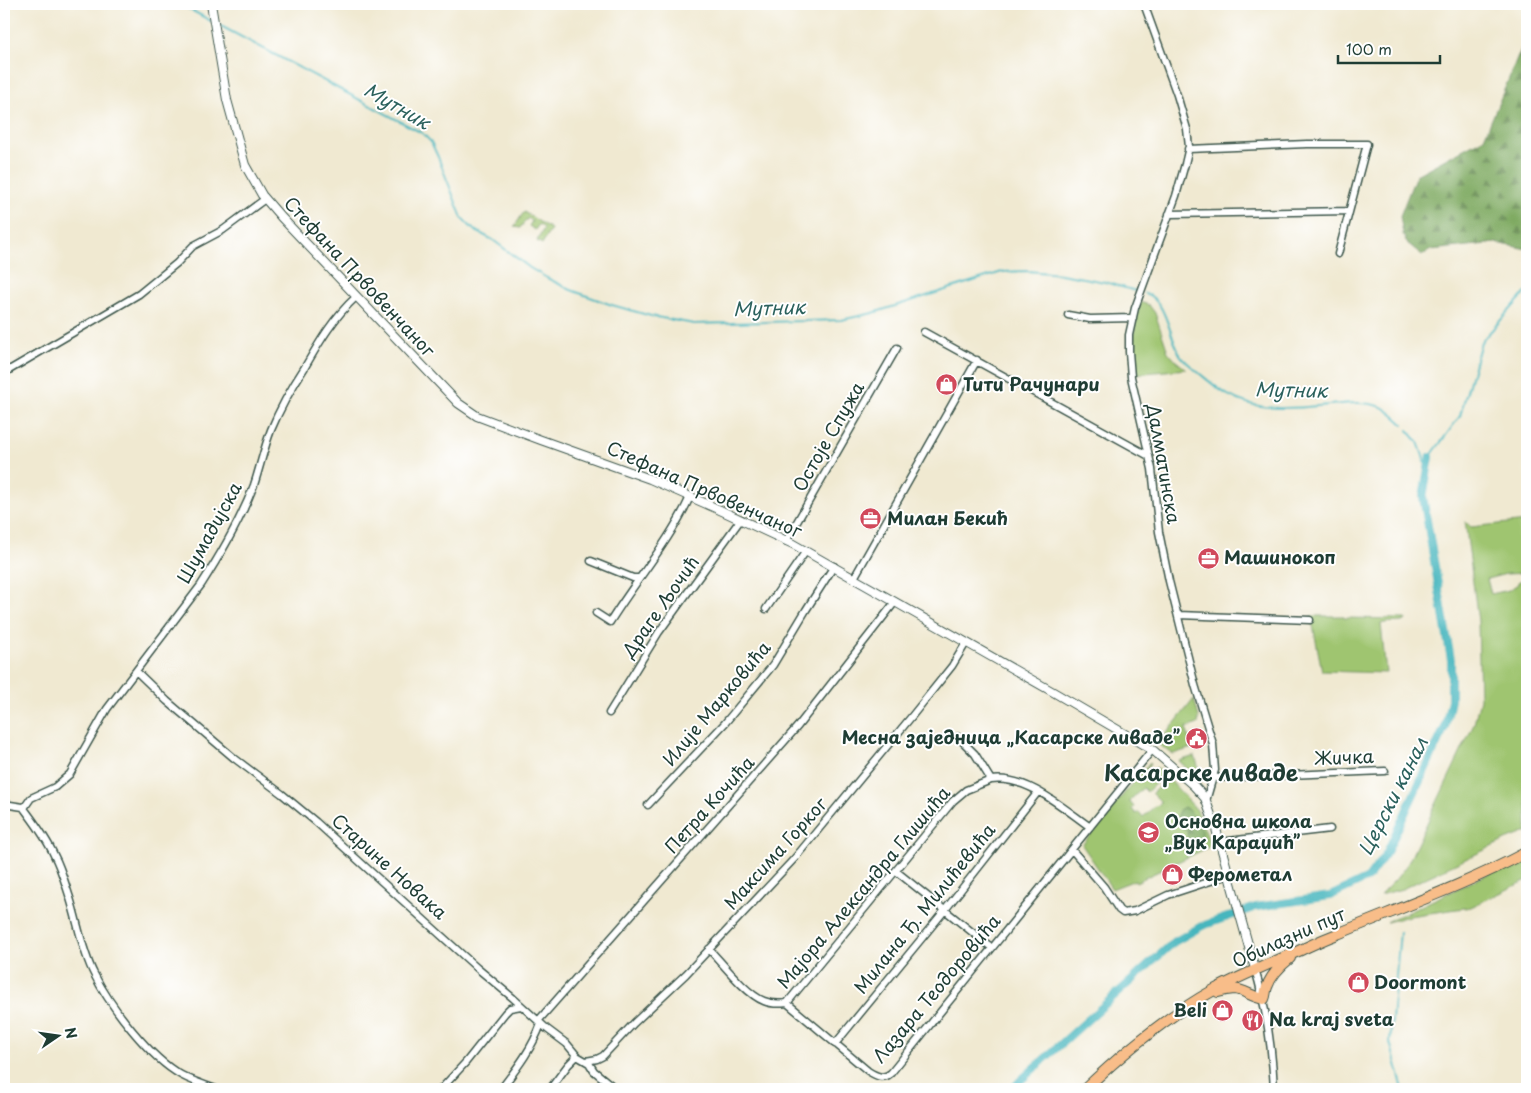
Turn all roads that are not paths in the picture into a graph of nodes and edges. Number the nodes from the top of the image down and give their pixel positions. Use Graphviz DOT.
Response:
graph roads {
  1 [pos="211,4"];
  2 [pos="1144,4"];
  3 [pos="1188,149"];
  4 [pos="265,198"];
  5 [pos="1349,210"];
  6 [pos="1169,214"];
  7 [pos="1338,254"];
  8 [pos="356,297"];
  9 [pos="1068,315"];
  10 [pos="1133,318"];
  11 [pos="924,332"];
  12 [pos="897,348"];
  13 [pos="977,360"];
  14 [pos="4,374"];
  15 [pos="1149,456"];
  16 [pos="690,497"];
  17 [pos="741,519"];
  18 [pos="786,541"];
  19 [pos="806,551"];
  20 [pos="591,561"];
  21 [pos="834,566"];
  22 [pos="639,578"];
  23 [pos="854,578"];
  24 [pos="896,602"];
  25 [pos="766,608"];
  26 [pos="596,613"];
  27 [pos="1178,615"];
  28 [pos="1310,620"];
  29 [pos="966,643"];
  30 [pos="136,671"];
  31 [pos="609,713"];
  32 [pos="958,737"];
  33 [pos="1152,750"];
  34 [pos="1385,771"];
  35 [pos="1213,778"];
  36 [pos="991,780"];
  37 [pos="1038,792"];
  38 [pos="1206,801"];
  39 [pos="4,804"];
  40 [pos="648,805"];
  41 [pos="24,808"];
  42 [pos="1090,827"];
  43 [pos="1330,829"];
  44 [pos="1220,842"];
  45 [pos="1072,850"];
  46 [pos="1527,852"];
  47 [pos="896,871"];
  48 [pos="1229,875"];
  49 [pos="945,910"];
  50 [pos="992,948"];
  51 [pos="709,949"];
  52 [pos="1294,953"];
  53 [pos="1255,969"];
  54 [pos="1210,993"];
  55 [pos="1264,999"];
  56 [pos="787,1003"];
  57 [pos="521,1006"];
  58 [pos="540,1022"];
  59 [pos="835,1044"];
  60 [pos="578,1056"];
  61 [pos="586,1061"];
  62 [pos="216,1089"];
  63 [pos="441,1089"];
  64 [pos="501,1089"];
  65 [pos="550,1089"];
  66 [pos="616,1089"];
  67 [pos="1085,1089"];
  68 [pos="1274,1089"];
  1 -- 4 [label="street, Стефана Првовенчаног"];
  2 -- 3 [label="street, Далматинска"];
  3 -- 5 [label="street"];
  3 -- 6 [label="street, Далматинска"];
  4 -- 8 [label="street, Стефана Првовенчаног"];
  4 -- 14 [label="street"];
  5 -- 6 [label="street"];
  5 -- 7 [label="street"];
  6 -- 10 [label="street, Далматинска"];
  8 -- 16 [label="street, Стефана Првовенчаног"];
  8 -- 30 [label="street, Шумадијска"];
  9 -- 10 [label="street"];
  10 -- 15 [label="street, Далматинска"];
  11 -- 13 [label="street"];
  12 -- 18 [label="street, Остоје Спужа"];
  13 -- 15 [label="street"];
  13 -- 23 [label="street"];
  15 -- 27 [label="street, Далматинска"];
  16 -- 17 [label="street, Стефана Првовенчаног"];
  16 -- 22 [label="street"];
  17 -- 18 [label="street, Стефана Првовенчаног"];
  17 -- 31 [label="street, Драге Љочић"];
  18 -- 19 [label="street, Стефана Првовенчаног"];
  19 -- 21 [label="street, Стефана Првовенчаног"];
  19 -- 25 [label="street"];
  20 -- 22 [label="street"];
  21 -- 23 [label="street, Стефана Првовенчаног"];
  21 -- 40 [label="street, Илије Марковића"];
  22 -- 26 [label="street"];
  23 -- 24 [label="street, Стефана Првовенчаног"];
  24 -- 29 [label="street, Стефана Првовенчаног"];
  24 -- 58 [label="street, Петра Кочића"];
  27 -- 28 [label="street"];
  27 -- 35 [label="street, Далматинска"];
  29 -- 33 [label="street, Стефана Првовенчаног"];
  29 -- 51 [label="street, Максима Горког"];
  30 -- 41 [label="street, Шумадијска"];
  30 -- 57 [label="street, Старине Новака"];
  32 -- 36 [label="street"];
  33 -- 38 [label="street, Стефана Првовенчаног"];
  33 -- 42 [label="street, Лазара Теодоровића"];
  34 -- 35 [label="street, Жичка"];
  35 -- 38 [label="street, Далматинска"];
  36 -- 37 [label="street"];
  36 -- 47 [label="street, Мајора Александра Глишића"];
  37 -- 42 [label="street"];
  37 -- 49 [label="street, Милана Ђ. Милићевића"];
  38 -- 44 [label="street, Стефана Првовенчаног"];
  39 -- 41 [label="street"];
  41 -- 62 [label="street"];
  42 -- 45 [label="street, Лазара Теодоровића"];
  43 -- 44 [label="street"];
  44 -- 48 [label="street, Стефана Првовенчаног"];
  45 -- 48 [label="street"];
  45 -- 50 [label="street, Лазара Теодоровића"];
  46 -- 52 [label="main road, Обилазни пут"];
  47 -- 49 [label="street"];
  47 -- 56 [label="street, Мајора Александра Глишића"];
  48 -- 53 [label="street, Стефана Првовенчаног"];
  49 -- 50 [label="street"];
  49 -- 59 [label="street, Милана Ђ. Милићевића"];
  50 -- 59 [label="street, Лазара Теодоровића"];
  51 -- 56 [label="street"];
  51 -- 61 [label="street, Максима Горког"];
  52 -- 53 [label="main road, Обилазни пут"];
  52 -- 55 [label="main road"];
  53 -- 54 [label="main road, Обилазни пут"];
  53 -- 55 [label="street"];
  54 -- 55 [label="main road"];
  54 -- 67 [label="main road, Обилазни пут"];
  55 -- 68 [label="street"];
  56 -- 59 [label="street, Лазара Теодоровића"];
  57 -- 58 [label="street, Старине Новака"];
  57 -- 63 [label="street"];
  58 -- 60 [label="street, Старине Новака"];
  58 -- 64 [label="street, Петра Кочића"];
  60 -- 61 [label="street, Старине Новака"];
  60 -- 65 [label="street"];
  61 -- 66 [label="street, Старине Новака"];
}
